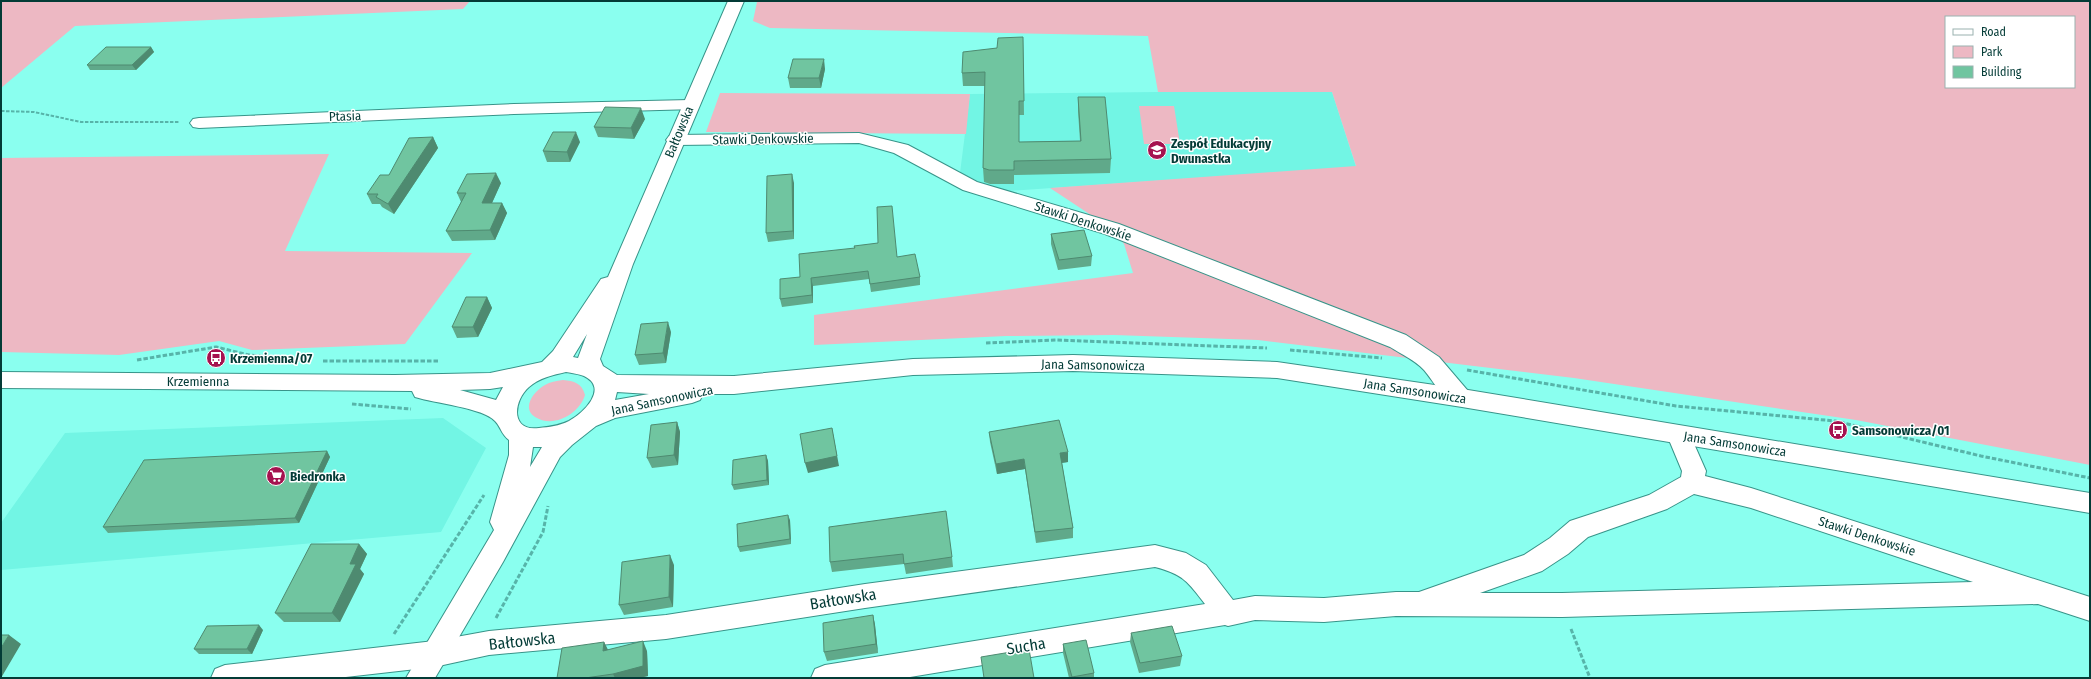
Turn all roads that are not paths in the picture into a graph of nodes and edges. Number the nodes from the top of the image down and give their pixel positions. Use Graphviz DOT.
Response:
graph roads {
  1 [pos="736,1"];
  2 [pos="690,105"];
  3 [pos="199,122"];
  4 [pos="676,140"];
  5 [pos="623,264"];
  6 [pos="543,370"];
  7 [pos="597,373"];
  8 [pos="1,380"];
  9 [pos="395,383"];
  10 [pos="734,385"];
  11 [pos="1462,398"];
  12 [pos="510,424"];
  13 [pos="583,425"];
  14 [pos="1679,435"];
  15 [pos="1692,483"];
  16 [pos="2090,503"];
  17 [pos="494,554"];
  18 [pos="2038,592"];
  19 [pos="1396,604"];
  20 [pos="2090,609"];
  21 [pos="1228,614"];
  22 [pos="434,654"];
  23 [pos="225,678"];
  24 [pos="420,678"];
  25 [pos="825,678"];
  1 -- 2 [label="street, Bałtowska"];
  2 -- 3 [label="street, Ptasia"];
  2 -- 4 [label="street, Bałtowska"];
  4 -- 5 [label="street, Bałtowska"];
  4 -- 11 [label="street, Stawki Denkowskie"];
  5 -- 6 [label="street, Bałtowska"];
  5 -- 7 [label="street, Bałtowska"];
  6 -- 7 [label="street"];
  6 -- 9 [label="street, Krzemienna"];
  6 -- 12 [label="street"];
  7 -- 10 [label="street, Jana Samsonowicza"];
  7 -- 13 [label="street"];
  8 -- 9 [label="street, Krzemienna"];
  9 -- 12 [label="street, Krzemienna"];
  10 -- 11 [label="street, Jana Samsonowicza"];
  10 -- 13 [label="street, Jana Samsonowicza"];
  11 -- 14 [label="street, Jana Samsonowicza"];
  12 -- 13 [label="street"];
  12 -- 17 [label="street"];
  13 -- 17 [label="street"];
  14 -- 15 [label="street"];
  14 -- 16 [label="street, Jana Samsonowicza"];
  15 -- 18 [label="street, Stawki Denkowskie"];
  15 -- 19 [label="street"];
  17 -- 22 [label="street"];
  18 -- 19 [label="street"];
  18 -- 20 [label="street, Stawki Denkowskie"];
  19 -- 21 [label="street, Sucha"];
  21 -- 22 [label="street, Bałtowska"];
  21 -- 25 [label="street, Sucha"];
  22 -- 23 [label="street, Bałtowska"];
  22 -- 24 [label="street"];
}
